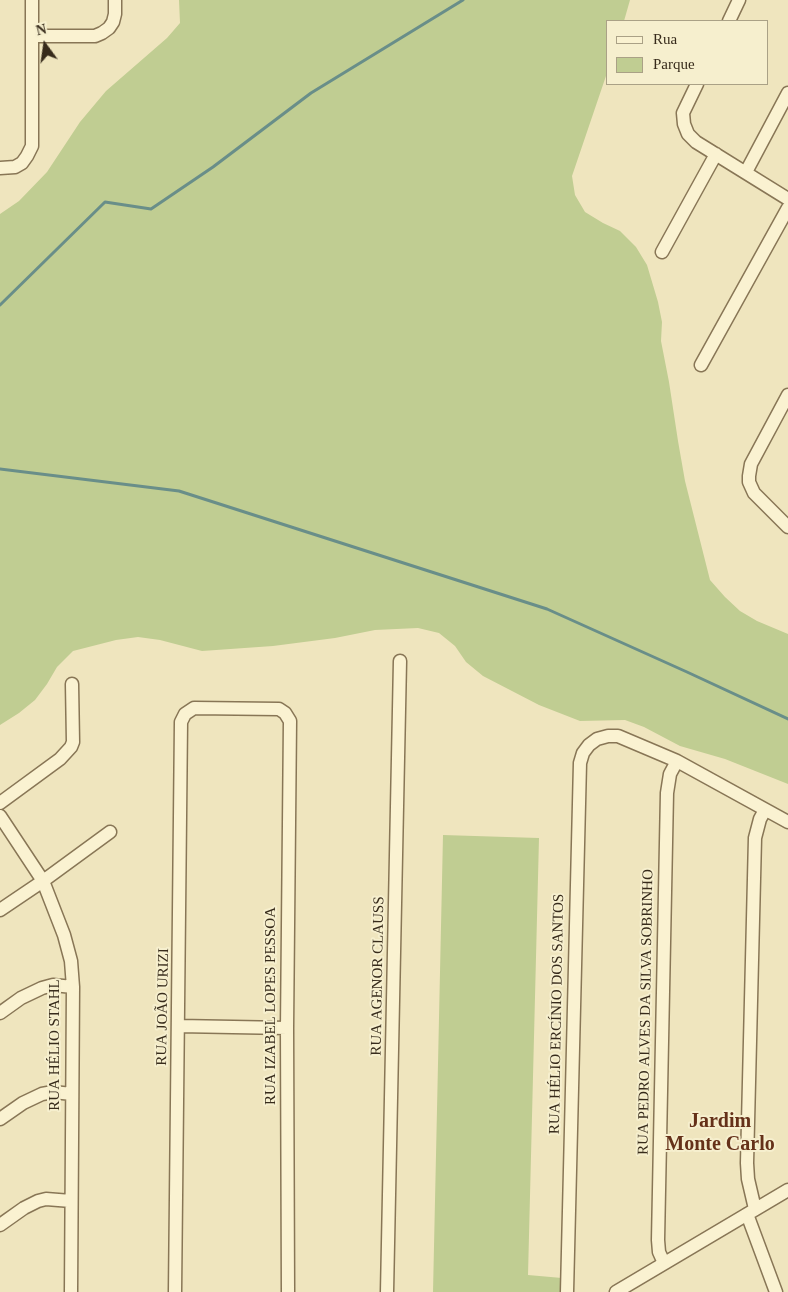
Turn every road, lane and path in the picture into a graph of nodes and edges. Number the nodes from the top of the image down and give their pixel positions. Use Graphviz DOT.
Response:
graph roads {
  1 [pos="32,0"];
  2 [pos="115,0"];
  3 [pos="740,0"];
  4 [pos="730,20"];
  5 [pos="32,36"];
  6 [pos="696,85"];
  7 [pos="788,93"];
  8 [pos="716,154"];
  9 [pos="0,168"];
  10 [pos="746,172"];
  11 [pos="788,199"];
  12 [pos="788,208"];
  13 [pos="662,252"];
  14 [pos="701,366"];
  15 [pos="788,395"];
  16 [pos="788,527"];
  17 [pos="400,661"];
  18 [pos="72,684"];
  19 [pos="181,722"];
  20 [pos="677,762"];
  21 [pos="0,803"];
  22 [pos="765,810"];
  23 [pos="0,816"];
  24 [pos="788,822"];
  25 [pos="110,832"];
  26 [pos="43,882"];
  27 [pos="0,910"];
  28 [pos="73,987"];
  29 [pos="0,1013"];
  30 [pos="179,1026"];
  31 [pos="287,1028"];
  32 [pos="72,1094"];
  33 [pos="0,1119"];
  34 [pos="788,1190"];
  35 [pos="71,1201"];
  36 [pos="751,1212"];
  37 [pos="0,1224"];
  38 [pos="664,1263"];
  39 [pos="70,1292"];
  40 [pos="175,1292"];
  41 [pos="288,1292"];
  42 [pos="387,1292"];
  43 [pos="567,1292"];
  44 [pos="616,1292"];
  45 [pos="776,1292"];
  1 -- 5 [label="street"];
  2 -- 5 [label="street"];
  3 -- 4 [label="street"];
  5 -- 9 [label="street"];
  6 -- 8 [label="street"];
  7 -- 10 [label="street"];
  8 -- 10 [label="street"];
  8 -- 13 [label="street"];
  10 -- 11 [label="street"];
  12 -- 14 [label="street"];
  15 -- 16 [label="street"];
  17 -- 42 [label="street, RUA AGENOR CLAUSS"];
  18 -- 21 [label="street"];
  19 -- 30 [label="street, RUA JOÃO URIZI"];
  19 -- 31 [label="street, RUA IZABEL LOPES PESSOA"];
  20 -- 22 [label="street"];
  20 -- 38 [label="street, RUA PEDRO ALVES DA SILVA SOBRINHO"];
  20 -- 43 [label="street, RUA HÉLIO ERCÍNIO DOS SANTOS"];
  22 -- 24 [label="street"];
  22 -- 36 [label="street"];
  23 -- 26 [label="street, RUA HÉLIO STAHL"];
  25 -- 26 [label="street"];
  26 -- 27 [label="street"];
  26 -- 28 [label="street, RUA HÉLIO STAHL"];
  28 -- 29 [label="street"];
  28 -- 32 [label="street, RUA HÉLIO STAHL"];
  30 -- 31 [label="street"];
  30 -- 40 [label="street, RUA JOÃO URIZI"];
  31 -- 41 [label="street, RUA IZABEL LOPES PESSOA"];
  32 -- 33 [label="street"];
  32 -- 35 [label="street, RUA HÉLIO STAHL"];
  34 -- 36 [label="street"];
  35 -- 37 [label="street"];
  35 -- 39 [label="street, RUA HÉLIO STAHL"];
  36 -- 38 [label="street"];
  36 -- 45 [label="street"];
  38 -- 44 [label="street"];
}
